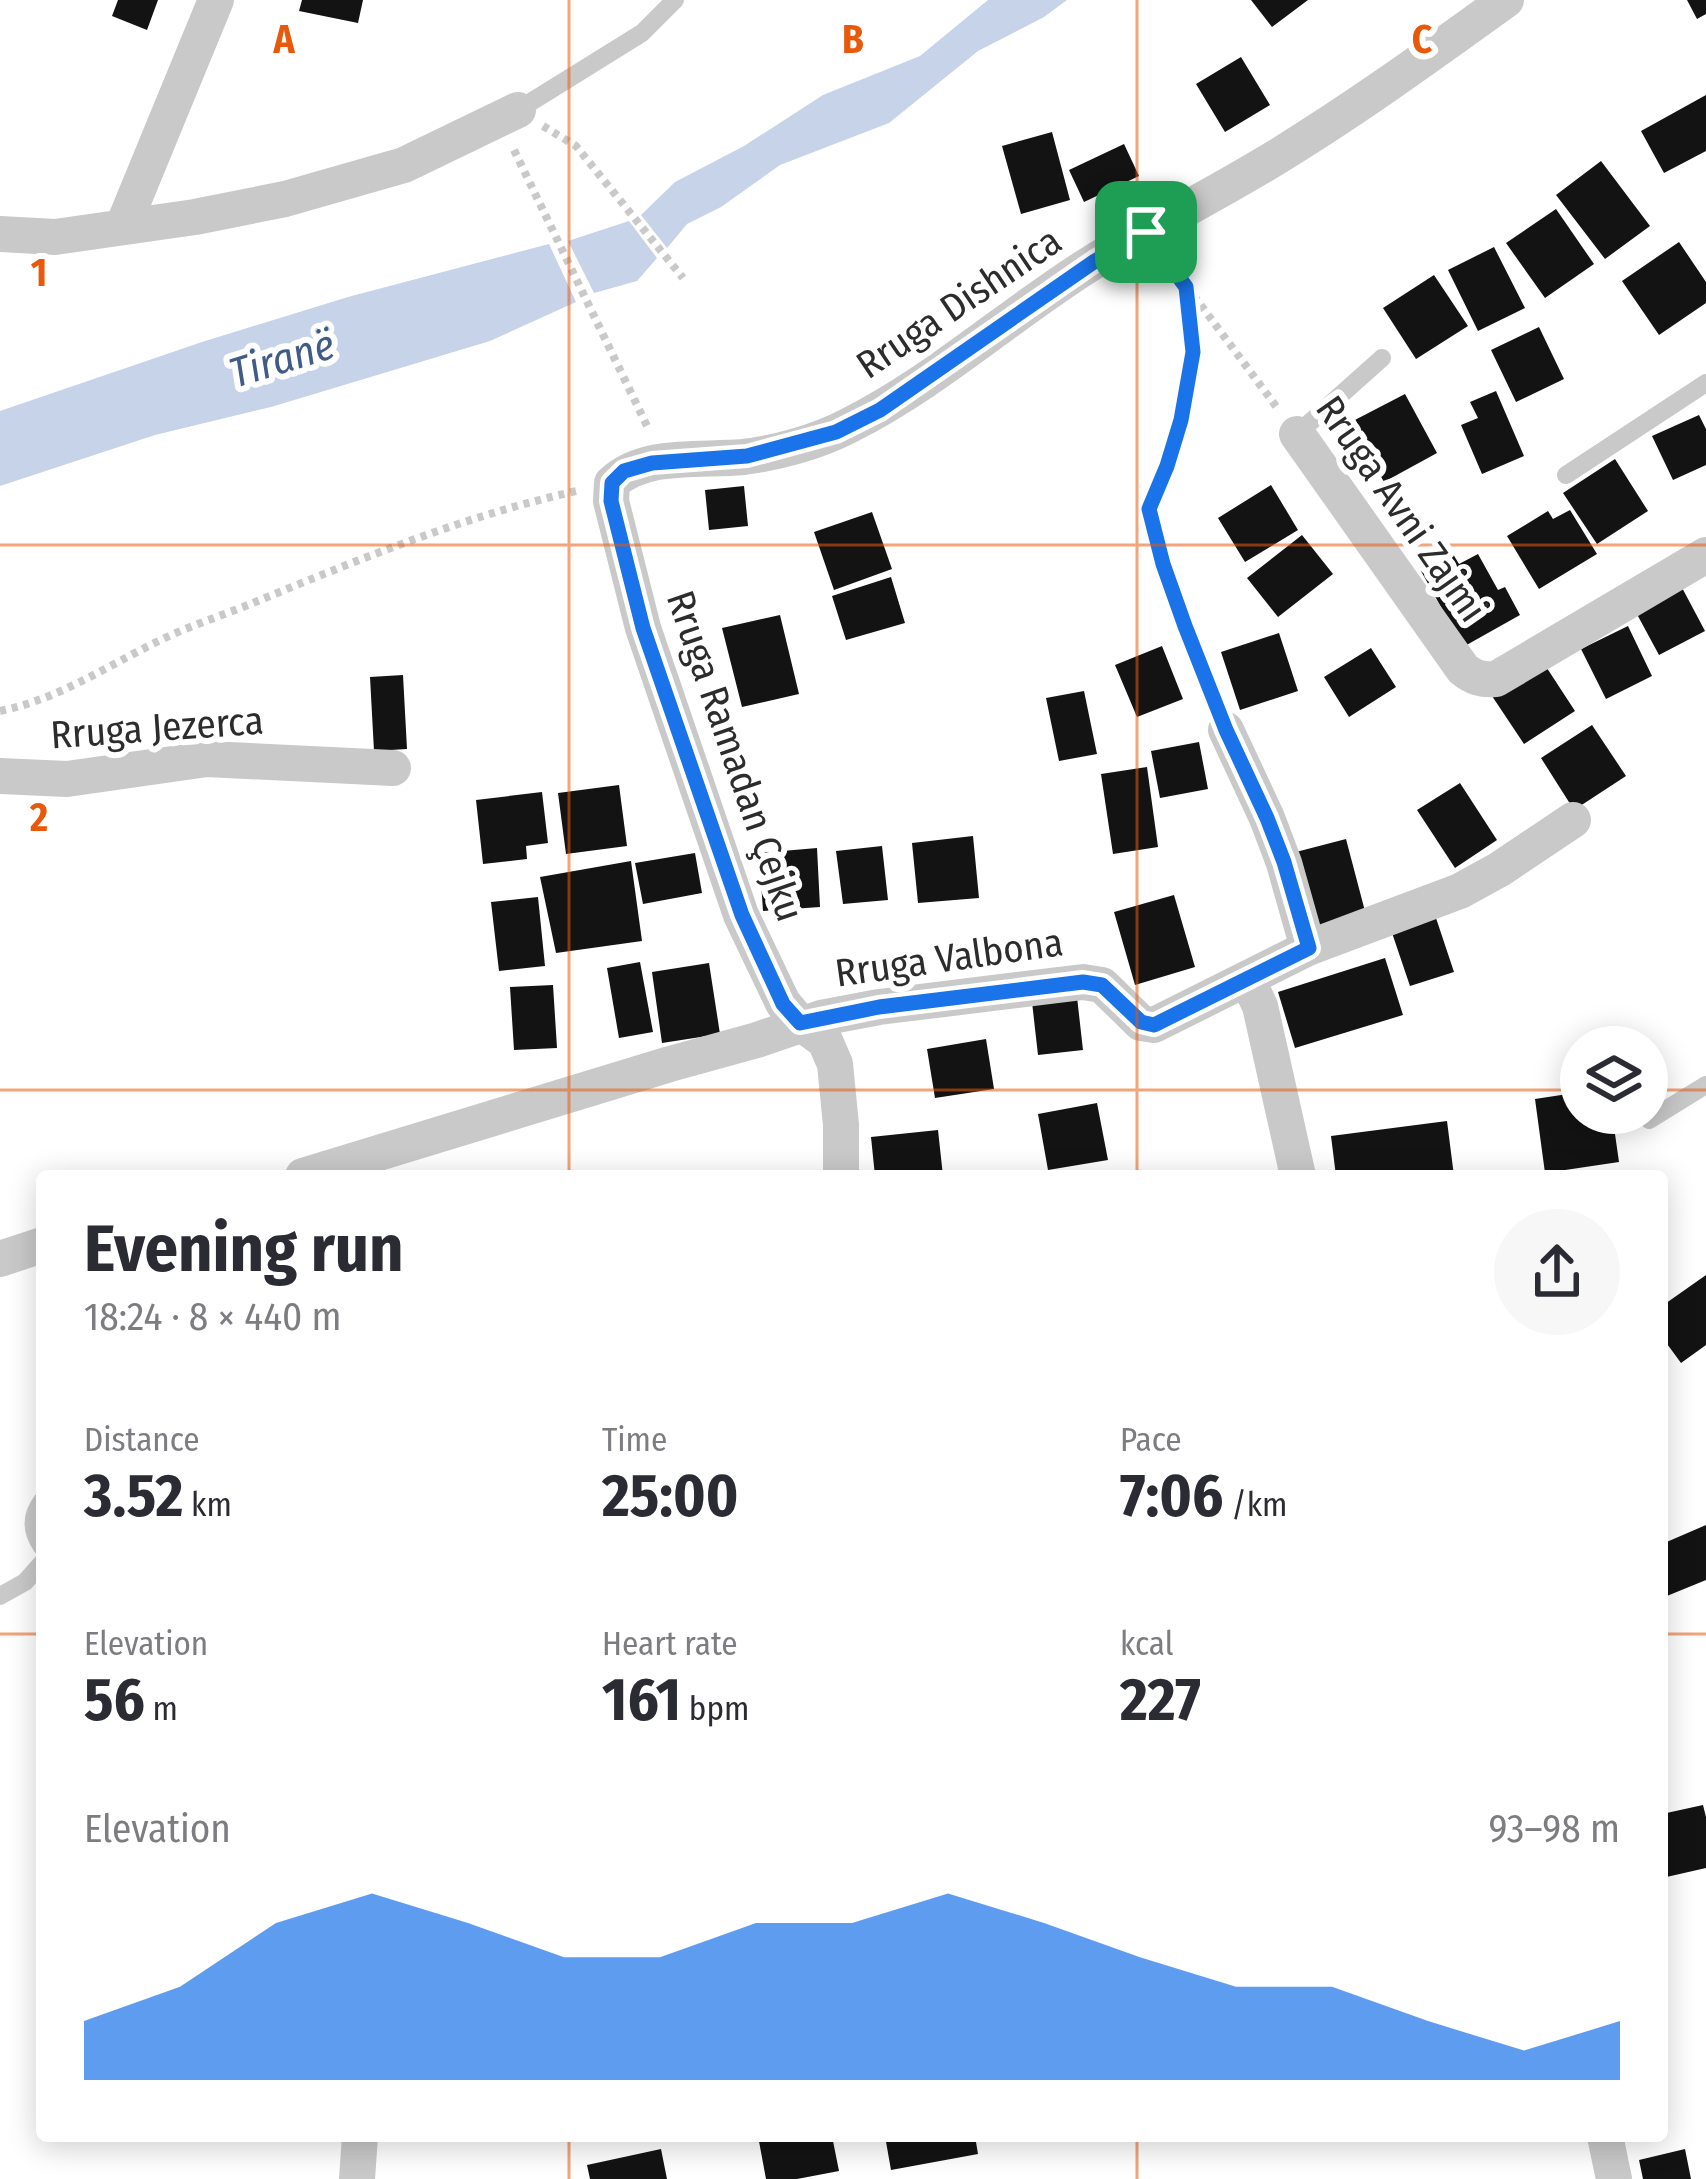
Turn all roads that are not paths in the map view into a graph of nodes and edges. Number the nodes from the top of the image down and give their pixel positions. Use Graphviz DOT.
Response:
graph roads {
  1 [pos="215,0"];
  2 [pos="675,0"];
  3 [pos="1506,0"];
  4 [pos="518,110"];
  5 [pos="123,226"];
  6 [pos="0,234"];
  7 [pos="1382,358"];
  8 [pos="1706,383"];
  9 [pos="1297,434"];
  10 [pos="1566,475"];
  11 [pos="612,483"];
  12 [pos="1706,556"];
  13 [pos="1163,564"];
  14 [pos="1226,730"];
  15 [pos="393,768"];
  16 [pos="0,776"];
  17 [pos="1573,820"];
  18 [pos="1309,948"];
  19 [pos="1247,979"];
  20 [pos="800,1023"];
  21 [pos="1706,1085"];
  22 [pos="1668,1108"];
  23 [pos="323,1170"];
  24 [pos="842,1170"];
  25 [pos="1297,1170"];
  26 [pos="36,1247"];
  27 [pos="0,1259"];
  28 [pos="36,1570"];
  29 [pos="0,1596"];
  30 [pos="360,2142"];
  31 [pos="1606,2142"];
  32 [pos="357,2179"];
  33 [pos="1614,2179"];
  1 -- 5 [label="street"];
  2 -- 4 [label="lane"];
  3 -- 11 [label="street, Rruga Dishnica"];
  4 -- 5 [label="street"];
  5 -- 6 [label="street"];
  7 -- 9 [label="lane"];
  8 -- 10 [label="lane"];
  9 -- 12 [label="street, Rruga Avni Zajmi"];
  11 -- 20 [label="street, Rruga Ramadan Çejku"];
  13 -- 14 [label="lane"];
  14 -- 18 [label="street"];
  15 -- 16 [label="street, Rruga Jezerca"];
  17 -- 18 [label="street, Rruga Valbona"];
  18 -- 19 [label="street, Rruga Valbona"];
  19 -- 20 [label="street, Rruga Valbona"];
  19 -- 25 [label="street"];
  20 -- 23 [label="street, Rruga Valbona"];
  20 -- 24 [label="street, Rruga Ramadan Çejku"];
  21 -- 22 [label="lane"];
  26 -- 27 [label="street"];
  28 -- 29 [label="lane"];
  30 -- 32 [label="street"];
  31 -- 33 [label="street"];
}
